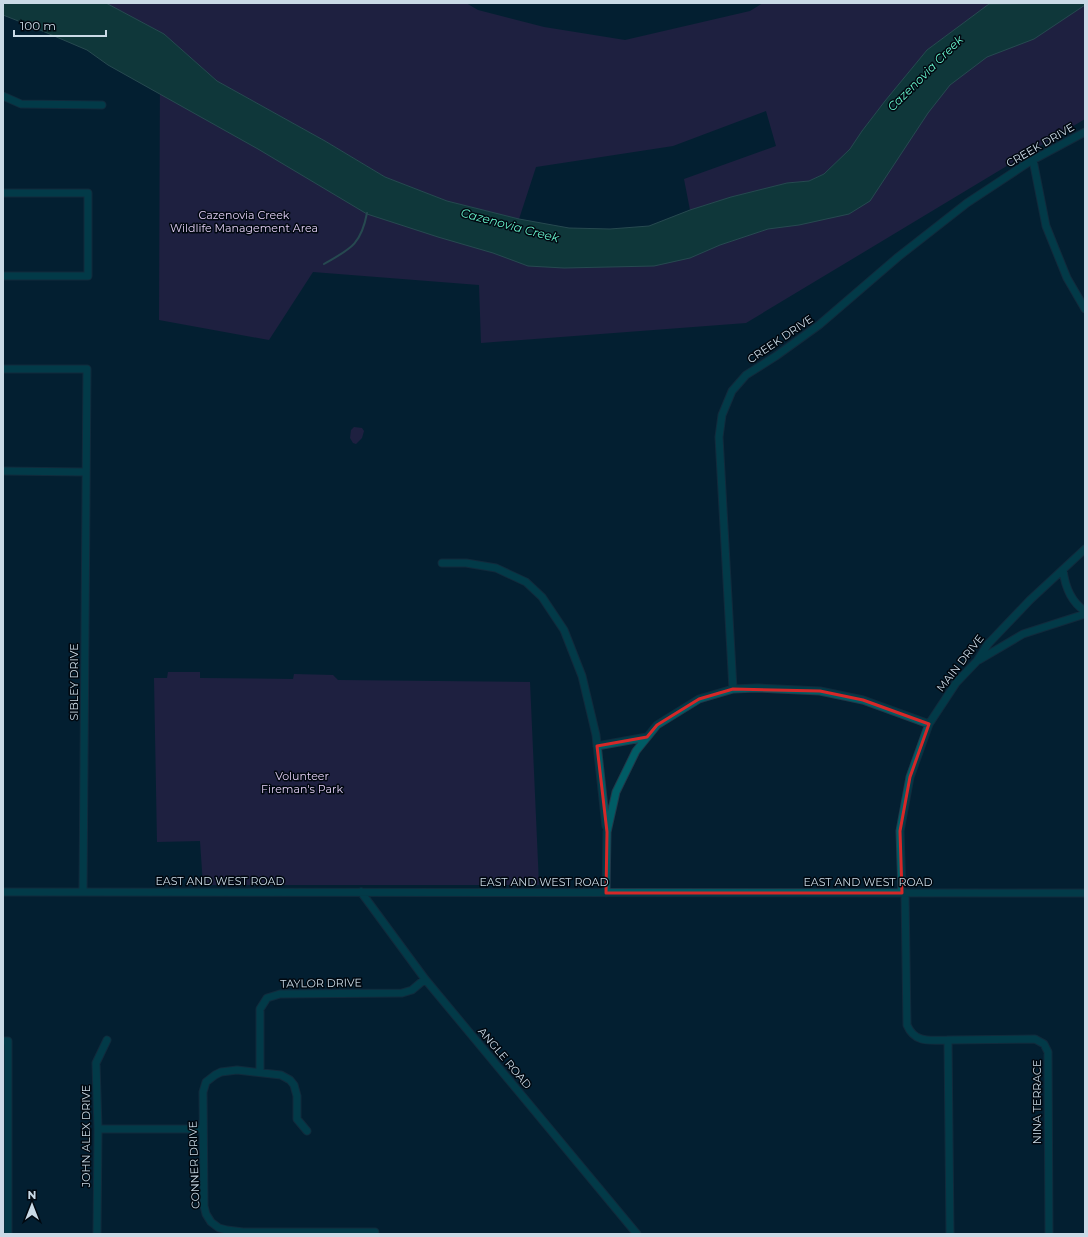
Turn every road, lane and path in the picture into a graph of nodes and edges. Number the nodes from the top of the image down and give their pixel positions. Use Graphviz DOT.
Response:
graph roads {
  1 [pos="3,96"];
  2 [pos="102,105"];
  3 [pos="1085,132"];
  4 [pos="1033,160"];
  5 [pos="3,193"];
  6 [pos="3,276"];
  7 [pos="1085,309"];
  8 [pos="3,369"];
  9 [pos="3,471"];
  10 [pos="86,472"];
  11 [pos="1085,549"];
  12 [pos="442,563"];
  13 [pos="1063,570"];
  14 [pos="1085,612"];
  15 [pos="977,661"];
  16 [pos="733,689"];
  17 [pos="929,724"];
  18 [pos="647,737"];
  19 [pos="597,746"];
  20 [pos="607,832"];
  21 [pos="3,892"];
  22 [pos="83,892"];
  23 [pos="360,892"];
  24 [pos="606,893"];
  25 [pos="904,893"];
  26 [pos="1085,893"];
  27 [pos="425,979"];
  28 [pos="107,1040"];
  29 [pos="948,1040"];
  30 [pos="3,1041"];
  31 [pos="260,1072"];
  32 [pos="98,1129"];
  33 [pos="203,1129"];
  34 [pos="307,1131"];
  35 [pos="375,1232"];
  36 [pos="291,1233"];
  37 [pos="8,1234"];
  38 [pos="97,1234"];
  39 [pos="637,1234"];
  40 [pos="950,1234"];
  41 [pos="1049,1234"];
  1 -- 2 [label="street"];
  3 -- 4 [label="street, CREEK DRIVE"];
  4 -- 7 [label="street"];
  4 -- 16 [label="street, CREEK DRIVE"];
  5 -- 6 [label="street"];
  8 -- 10 [label="street, SIBLEY DRIVE"];
  9 -- 10 [label="street"];
  10 -- 22 [label="street, SIBLEY DRIVE"];
  11 -- 13 [label="street, MAIN DRIVE"];
  12 -- 19 [label="street"];
  13 -- 14 [label="street"];
  13 -- 15 [label="street, MAIN DRIVE"];
  14 -- 15 [label="street"];
  15 -- 17 [label="street, MAIN DRIVE"];
  16 -- 17 [label="street"];
  16 -- 18 [label="street"];
  17 -- 25 [label="street, MAIN DRIVE"];
  18 -- 19 [label="street"];
  18 -- 20 [label="street"];
  19 -- 20 [label="street"];
  20 -- 24 [label="street"];
  21 -- 22 [label="street, EAST AND WEST ROAD"];
  22 -- 23 [label="street, EAST AND WEST ROAD"];
  23 -- 24 [label="street, EAST AND WEST ROAD"];
  23 -- 27 [label="street, ANGLE ROAD"];
  24 -- 25 [label="street, EAST AND WEST ROAD"];
  25 -- 26 [label="street, EAST AND WEST ROAD"];
  25 -- 29 [label="street, NINA TERRACE"];
  27 -- 31 [label="street, TAYLOR DRIVE"];
  27 -- 39 [label="street, ANGLE ROAD"];
  28 -- 32 [label="street, JOHN ALEX DRIVE"];
  29 -- 40 [label="street"];
  29 -- 41 [label="street, NINA TERRACE"];
  30 -- 37 [label="street"];
  31 -- 33 [label="street, CONNER DRIVE"];
  31 -- 34 [label="street"];
  32 -- 33 [label="street"];
  32 -- 38 [label="street, JOHN ALEX DRIVE"];
  33 -- 36 [label="street, CONNER DRIVE"];
  35 -- 36 [label="street, CONNER DRIVE"];
}
